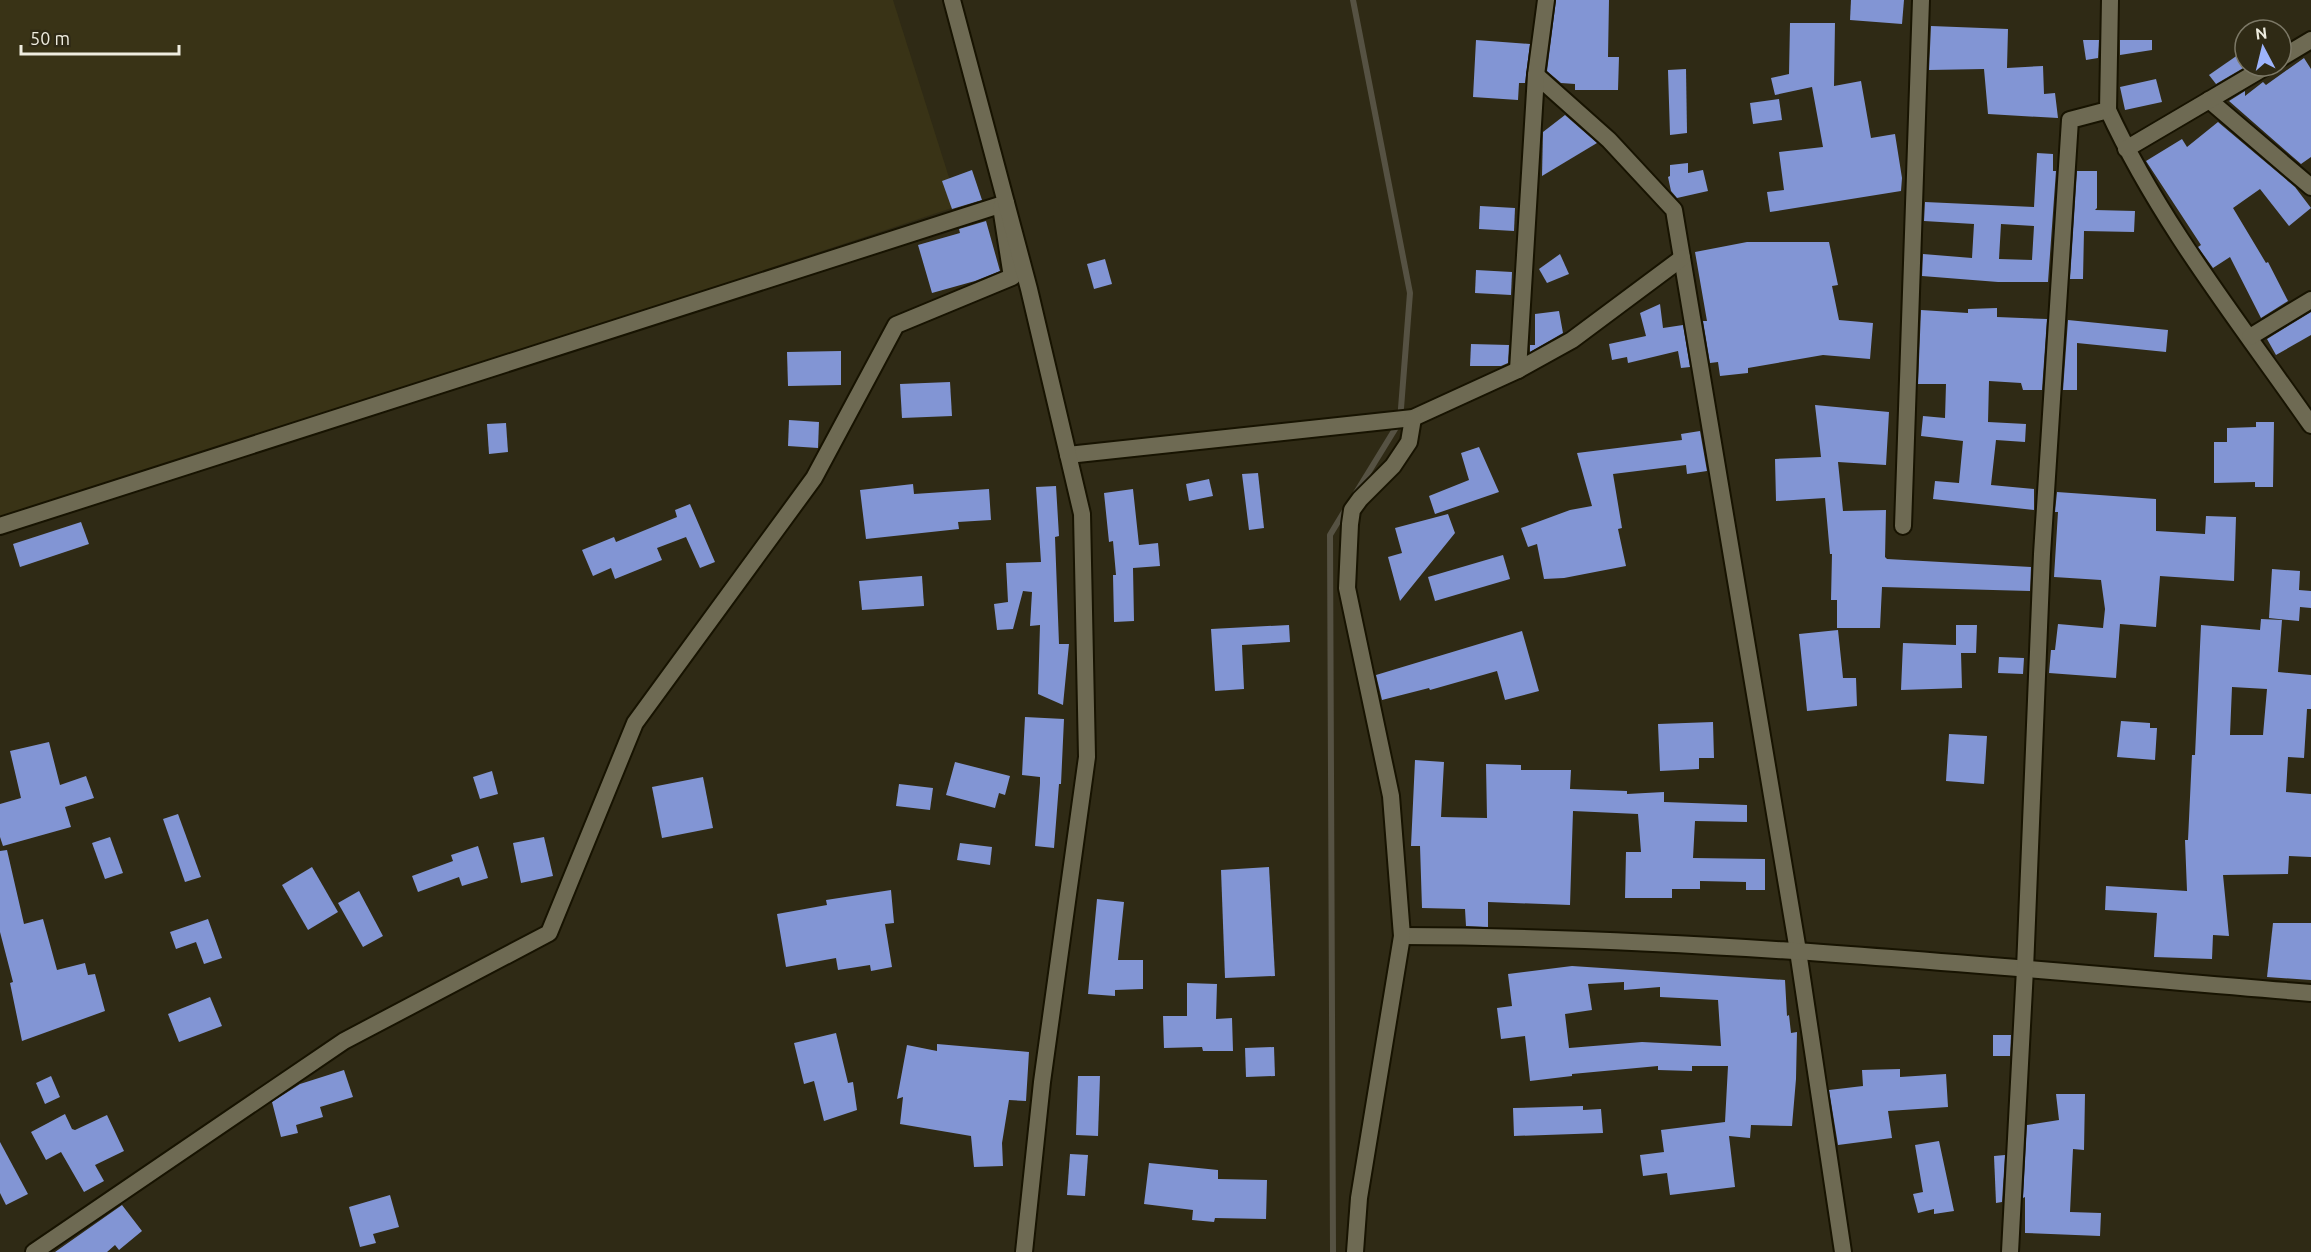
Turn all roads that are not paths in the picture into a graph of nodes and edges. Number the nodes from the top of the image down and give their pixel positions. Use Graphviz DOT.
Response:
graph roads {
  1 [pos="952,0"];
  2 [pos="1546,0"];
  3 [pos="1921,0"];
  4 [pos="2109,0"];
  5 [pos="2311,40"];
  6 [pos="2293,51"];
  7 [pos="1536,75"];
  8 [pos="2247,78"];
  9 [pos="2209,100"];
  10 [pos="2108,110"];
  11 [pos="2126,149"];
  12 [pos="2311,186"];
  13 [pos="1004,205"];
  14 [pos="1682,258"];
  15 [pos="2311,300"];
  16 [pos="2250,337"];
  17 [pos="1518,370"];
  18 [pos="1413,418"];
  19 [pos="2311,425"];
  20 [pos="1068,455"];
  21 [pos="0,526"];
  22 [pos="1903,526"];
  23 [pos="1402,936"];
  24 [pos="1798,951"];
  25 [pos="2025,969"];
  26 [pos="2311,993"];
  27 [pos="34,1252"];
  28 [pos="1024,1252"];
  29 [pos="1355,1252"];
  30 [pos="1843,1252"];
  31 [pos="2010,1252"];
  1 -- 13 [label="street"];
  2 -- 7 [label="street"];
  3 -- 22 [label="street"];
  4 -- 10 [label="street"];
  5 -- 6 [label="street"];
  7 -- 14 [label="street"];
  7 -- 17 [label="street"];
  8 -- 9 [label="street"];
  9 -- 11 [label="street"];
  9 -- 12 [label="street"];
  10 -- 11 [label="street"];
  10 -- 25 [label="street"];
  11 -- 16 [label="street"];
  13 -- 20 [label="street"];
  13 -- 21 [label="street"];
  13 -- 27 [label="street"];
  14 -- 17 [label="street"];
  14 -- 24 [label="street"];
  15 -- 16 [label="street"];
  16 -- 19 [label="street"];
  17 -- 18 [label="street"];
  18 -- 20 [label="street"];
  18 -- 23 [label="street"];
  20 -- 28 [label="street"];
  23 -- 24 [label="street"];
  23 -- 29 [label="street"];
  24 -- 25 [label="street"];
  24 -- 30 [label="street"];
  25 -- 26 [label="street"];
  25 -- 31 [label="street"];
}
